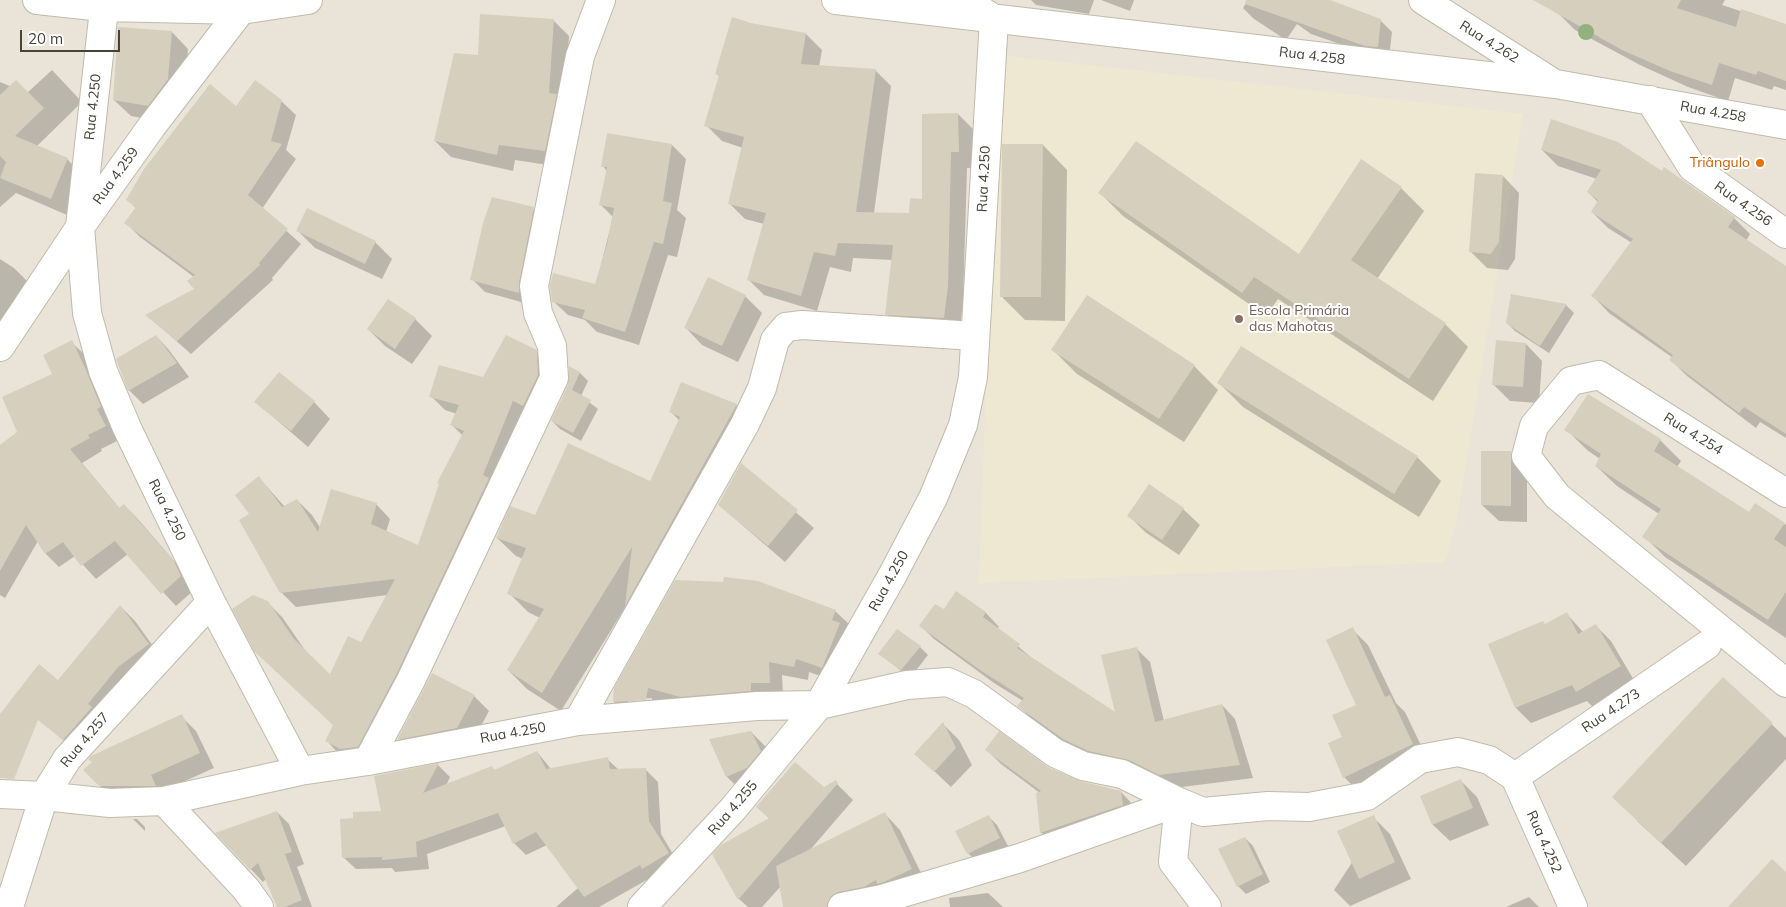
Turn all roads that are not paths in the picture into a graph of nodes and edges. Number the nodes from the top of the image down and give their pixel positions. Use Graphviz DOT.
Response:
graph roads {
  1 [pos="37,0"];
  2 [pos="308,0"];
  3 [pos="601,0"];
  4 [pos="836,0"];
  5 [pos="965,0"];
  6 [pos="1423,0"];
  7 [pos="104,3"];
  8 [pos="241,10"];
  9 [pos="994,19"];
  10 [pos="1556,84"];
  11 [pos="1650,100"];
  12 [pos="1786,125"];
  13 [pos="80,227"];
  14 [pos="1786,234"];
  15 [pos="975,336"];
  16 [pos="0,347"];
  17 [pos="1786,493"];
  18 [pos="211,602"];
  19 [pos="1707,646"];
  20 [pos="1786,683"];
  21 [pos="820,705"];
  22 [pos="578,721"];
  23 [pos="368,761"];
  24 [pos="300,771"];
  25 [pos="1515,777"];
  26 [pos="0,794"];
  27 [pos="44,796"];
  28 [pos="164,801"];
  29 [pos="1179,802"];
  30 [pos="9,907"];
  31 [pos="259,907"];
  32 [pos="642,907"];
  33 [pos="842,907"];
  34 [pos="1207,907"];
  35 [pos="1573,907"];
  1 -- 7 [label="street"];
  2 -- 8 [label="street"];
  3 -- 23 [label="street"];
  4 -- 9 [label="street, Rua 4.258"];
  5 -- 9 [label="street"];
  6 -- 10 [label="street, Rua 4.262"];
  7 -- 8 [label="street"];
  7 -- 13 [label="street, Rua 4.250"];
  8 -- 13 [label="street, Rua 4.259"];
  9 -- 10 [label="street, Rua 4.258"];
  9 -- 15 [label="street, Rua 4.250"];
  10 -- 11 [label="street, Rua 4.258"];
  11 -- 12 [label="street, Rua 4.258"];
  11 -- 14 [label="street, Rua 4.256"];
  13 -- 16 [label="street, Rua 4.259"];
  13 -- 18 [label="street, Rua 4.250"];
  15 -- 21 [label="street, Rua 4.250"];
  15 -- 22 [label="street"];
  17 -- 20 [label="street, Rua 4.254"];
  18 -- 24 [label="street, Rua 4.250"];
  18 -- 27 [label="street, Rua 4.257"];
  19 -- 25 [label="street, Rua 4.273"];
  21 -- 22 [label="street, Rua 4.250"];
  21 -- 29 [label="street"];
  21 -- 32 [label="street, Rua 4.255"];
  22 -- 23 [label="street, Rua 4.250"];
  23 -- 24 [label="street, Rua 4.250"];
  24 -- 28 [label="street"];
  25 -- 29 [label="street"];
  25 -- 35 [label="street, Rua 4.252"];
  26 -- 27 [label="street"];
  27 -- 28 [label="street"];
  27 -- 30 [label="street, Rua 4.257"];
  28 -- 31 [label="street"];
  29 -- 33 [label="street"];
  29 -- 34 [label="street"];
}
